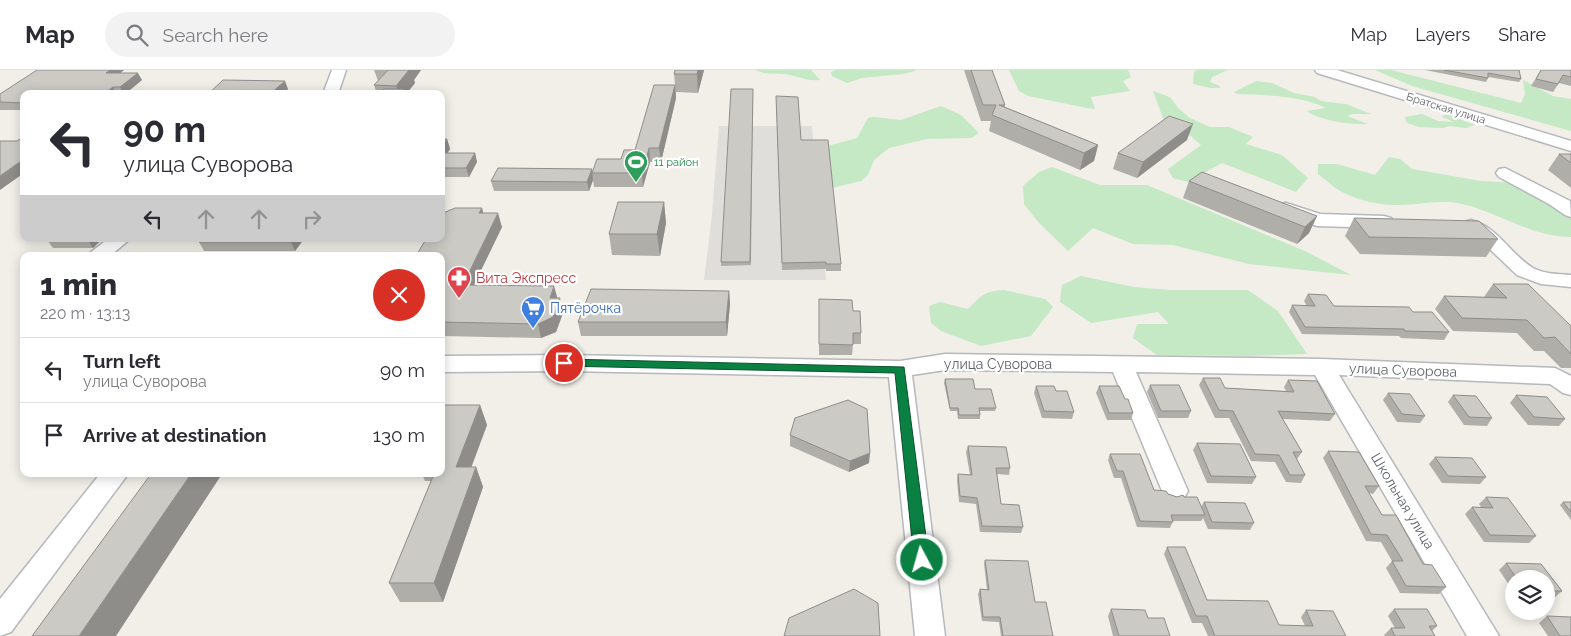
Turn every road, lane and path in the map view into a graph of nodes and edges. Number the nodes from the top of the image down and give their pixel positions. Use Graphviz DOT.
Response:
graph roads {
  1 [pos="339,70"];
  2 [pos="1322,70"];
  3 [pos="332,90"];
  4 [pos="1571,146"];
  5 [pos="1505,173"];
  6 [pos="1272,202"];
  7 [pos="1571,211"];
  8 [pos="1403,222"];
  9 [pos="1450,223"];
  10 [pos="116,242"];
  11 [pos="103,252"];
  12 [pos="1567,284"];
  13 [pos="445,364"];
  14 [pos="1121,364"];
  15 [pos="1322,366"];
  16 [pos="900,370"];
  17 [pos="1563,381"];
  18 [pos="113,477"];
  19 [pos="1175,491"];
  20 [pos="0,622"];
  21 [pos="930,636"];
  22 [pos="1484,636"];
  1 -- 3 [label="street"];
  2 -- 4 [label="street, Братская улица"];
  5 -- 7 [label="street"];
  6 -- 8 [label="street"];
  9 -- 12 [label="street"];
  10 -- 11 [label="street"];
  13 -- 16 [label="street, улица Суворова"];
  14 -- 15 [label="street, улица Суворова"];
  14 -- 16 [label="street, улица Суворова"];
  14 -- 19 [label="street"];
  15 -- 17 [label="street, улица Суворова"];
  15 -- 22 [label="street, Школьная улица"];
  16 -- 21 [label="street"];
  18 -- 20 [label="street"];
}
